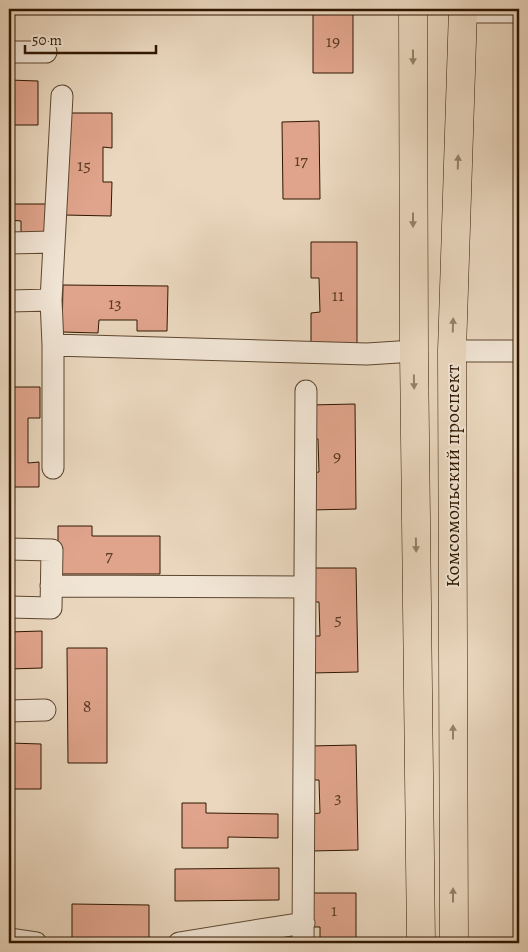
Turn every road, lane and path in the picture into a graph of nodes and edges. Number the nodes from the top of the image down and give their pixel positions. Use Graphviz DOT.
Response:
graph roads {
  1 [pos="412,9"];
  2 [pos="463,10"];
  3 [pos="519,12"];
  4 [pos="9,52"];
  5 [pos="46,52"];
  6 [pos="62,96"];
  7 [pos="54,242"];
  8 [pos="9,244"];
  9 [pos="51,300"];
  10 [pos="9,301"];
  11 [pos="53,344"];
  12 [pos="414,351"];
  13 [pos="452,351"];
  14 [pos="519,351"];
  15 [pos="306,391"];
  16 [pos="53,468"];
  17 [pos="9,549"];
  18 [pos="51,586"];
  19 [pos="305,588"];
  20 [pos="9,607"];
  21 [pos="45,710"];
  22 [pos="9,711"];
  23 [pos="304,933"];
  24 [pos="9,940"];
  25 [pos="36,943"];
  26 [pos="179,943"];
  27 [pos="421,943"];
  28 [pos="454,943"];
  1 -- 12 [label="main road, Комсомольский проспект, one-way"];
  2 -- 3 [label="street"];
  13 -- 2 [label="main road, Комсомольский проспект, one-way"];
  4 -- 5 [label="street"];
  6 -- 7 [label="street"];
  7 -- 8 [label="street"];
  7 -- 9 [label="street"];
  9 -- 10 [label="street"];
  9 -- 11 [label="street"];
  11 -- 12 [label="street"];
  11 -- 16 [label="street"];
  12 -- 27 [label="main road, Комсомольский проспект, one-way"];
  13 -- 14 [label="street"];
  28 -- 13 [label="main road, Комсомольский проспект, one-way"];
  15 -- 19 [label="street"];
  17 -- 18 [label="street"];
  18 -- 19 [label="street"];
  18 -- 20 [label="street"];
  19 -- 23 [label="street"];
  21 -- 22 [label="street"];
  23 -- 26 [label="street"];
  24 -- 25 [label="street"];
}
